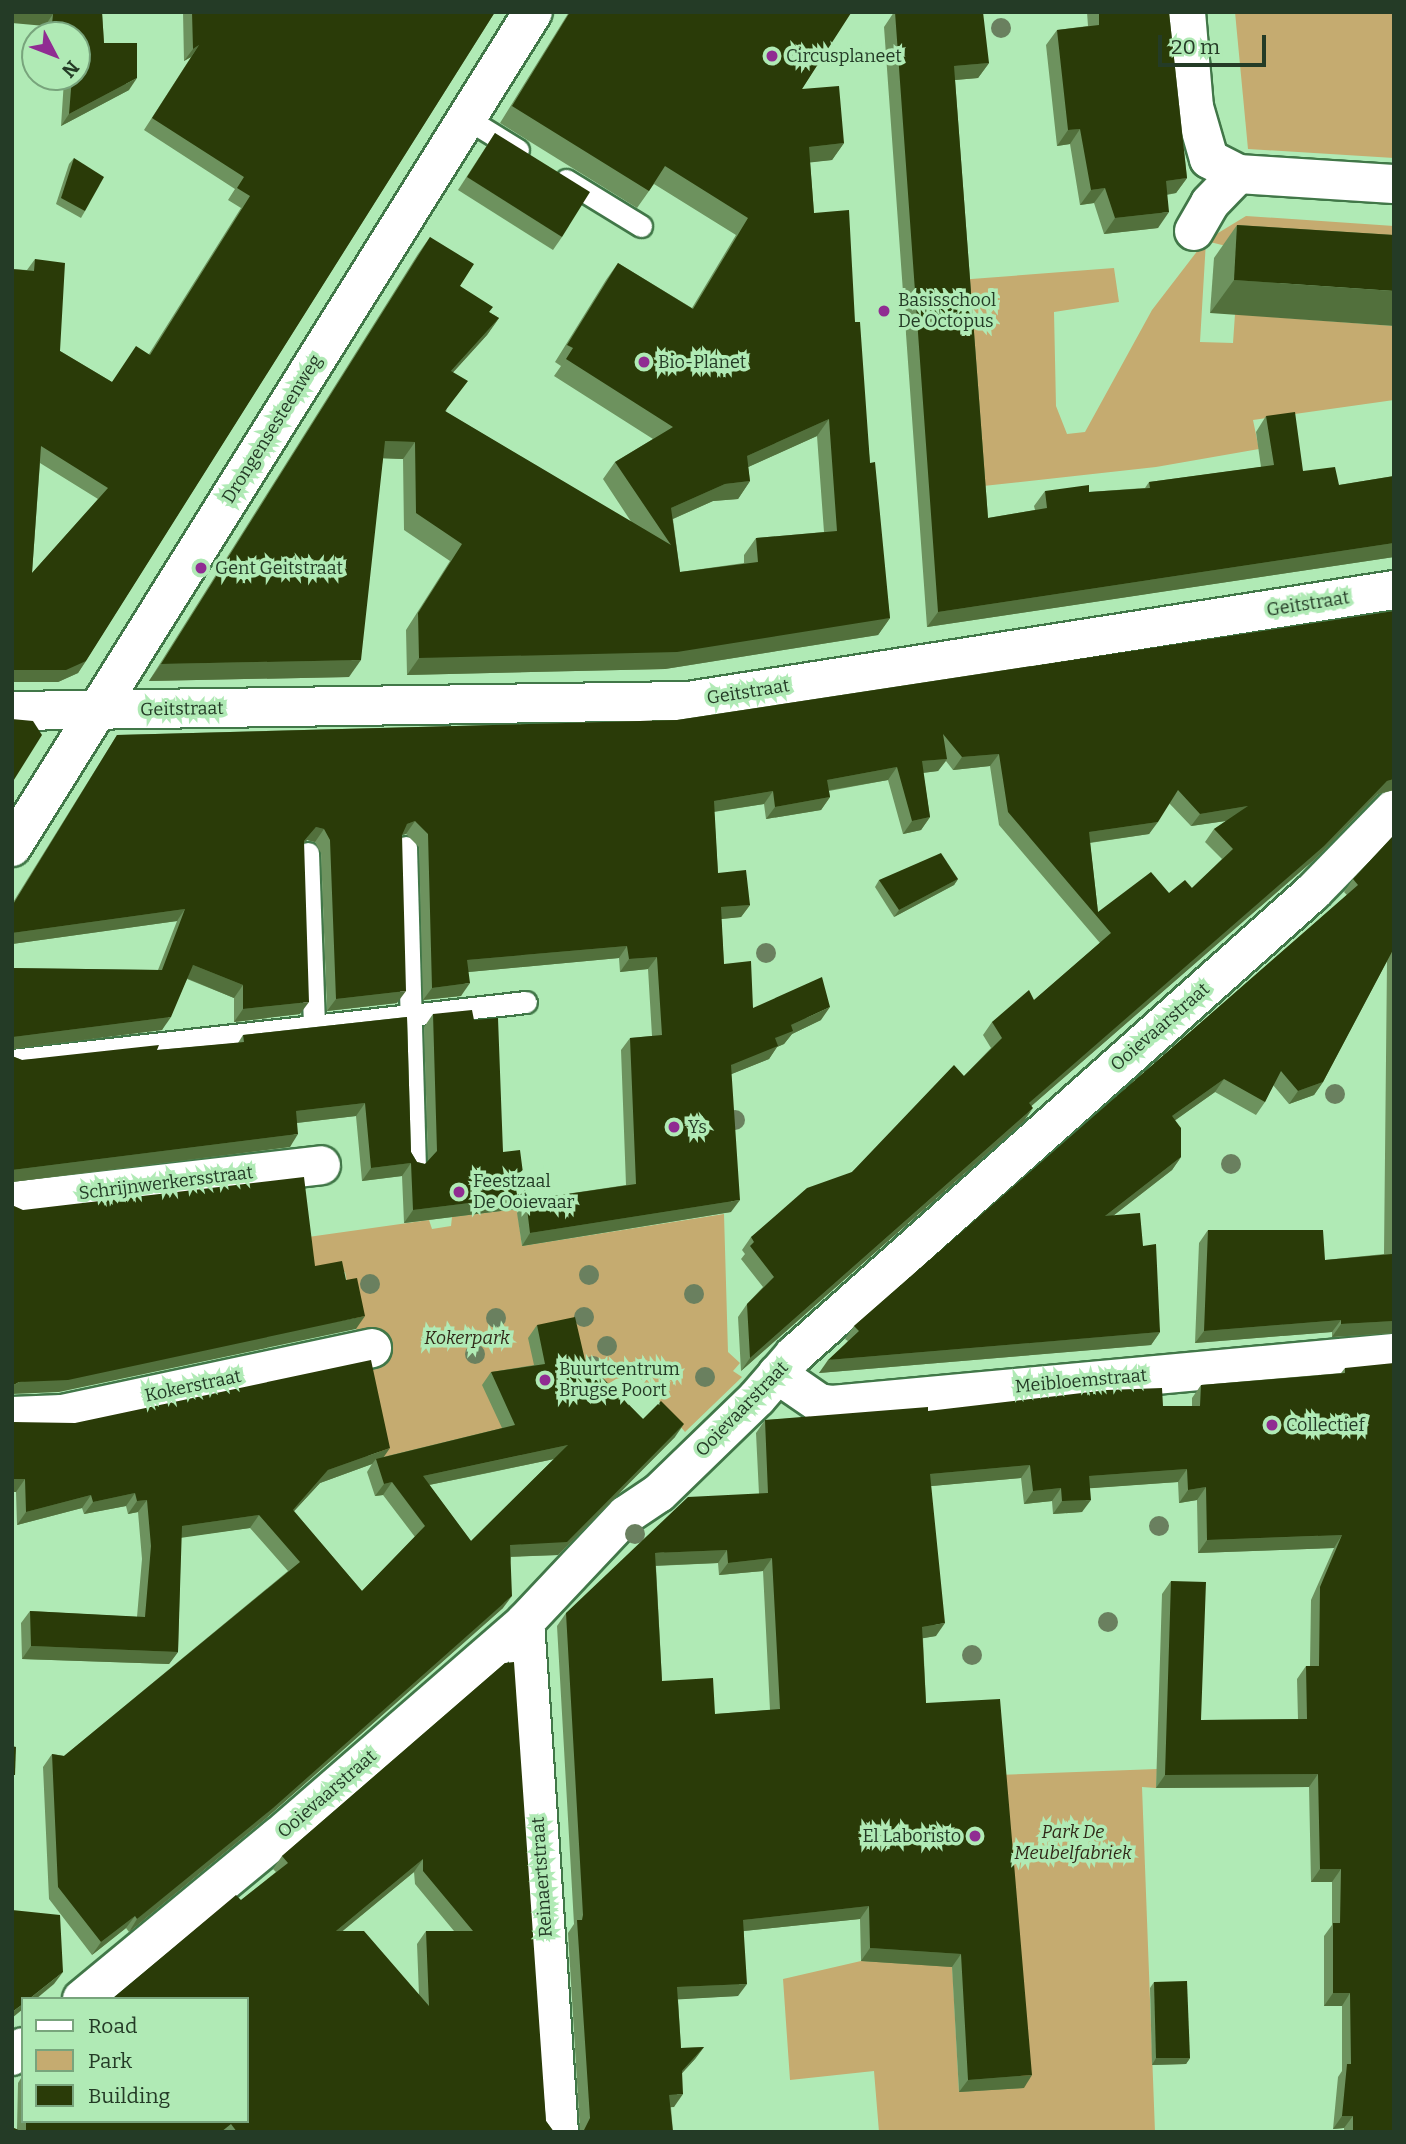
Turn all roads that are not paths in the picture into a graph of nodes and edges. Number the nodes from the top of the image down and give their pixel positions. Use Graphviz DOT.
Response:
graph roads {
  1 [pos="533,12"];
  2 [pos="1186,12"];
  3 [pos="466,118"];
  4 [pos="1238,174"];
  5 [pos="1394,184"];
  6 [pos="641,226"];
  7 [pos="1194,231"];
  8 [pos="1394,590"];
  9 [pos="95,710"];
  10 [pos="12,711"];
  11 [pos="1394,809"];
  12 [pos="12,847"];
  13 [pos="407,847"];
  14 [pos="308,853"];
  15 [pos="526,1002"];
  16 [pos="412,1015"];
  17 [pos="314,1026"];
  18 [pos="12,1059"];
  19 [pos="415,1164"];
  20 [pos="321,1165"];
  21 [pos="12,1201"];
  22 [pos="372,1348"];
  23 [pos="1394,1353"];
  24 [pos="778,1374"];
  25 [pos="12,1416"];
  26 [pos="525,1622"];
  27 [pos="84,1997"];
  28 [pos="559,2132"];
  1 -- 3 [label="street, Drongensesteenweg"];
  2 -- 4 [label="street"];
  3 -- 6 [label="lane"];
  3 -- 9 [label="street, Drongensesteenweg"];
  4 -- 5 [label="street"];
  4 -- 7 [label="street"];
  8 -- 9 [label="street, Geitstraat"];
  9 -- 10 [label="street, Geitstraat"];
  9 -- 12 [label="street, Drongensesteenweg"];
  11 -- 24 [label="street, Ooievaarstraat"];
  13 -- 16 [label="lane"];
  14 -- 17 [label="lane"];
  15 -- 16 [label="lane"];
  16 -- 17 [label="lane"];
  16 -- 19 [label="lane"];
  17 -- 18 [label="lane"];
  20 -- 21 [label="street, Schrijnwerkersstraat"];
  22 -- 25 [label="street, Kokerstraat"];
  23 -- 24 [label="street, Meibloemstraat"];
  24 -- 26 [label="street, Ooievaarstraat"];
  26 -- 27 [label="street, Ooievaarstraat"];
  26 -- 28 [label="street, Reinaertstraat"];
}
